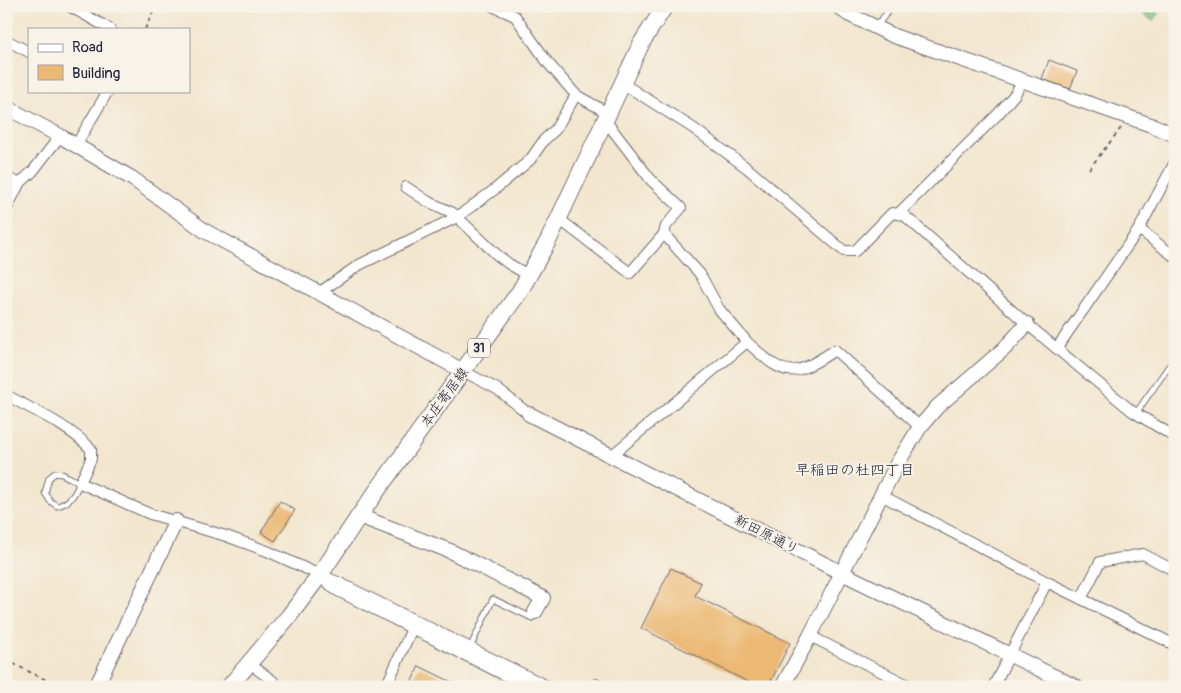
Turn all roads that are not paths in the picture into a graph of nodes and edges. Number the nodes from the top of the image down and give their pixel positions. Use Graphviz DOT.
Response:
graph roads {
  1 [pos="69,6"];
  2 [pos="492,6"];
  3 [pos="665,6"];
  4 [pos="838,6"];
  5 [pos="892,6"];
  6 [pos="875,27"];
  7 [pos="108,28"];
  8 [pos="6,40"];
  9 [pos="28,51"];
  10 [pos="1022,82"];
  11 [pos="622,83"];
  12 [pos="105,92"];
  13 [pos="576,95"];
  14 [pos="6,107"];
  15 [pos="606,117"];
  16 [pos="1175,135"];
  17 [pos="60,136"];
  18 [pos="76,145"];
  19 [pos="1175,162"];
  20 [pos="6,177"];
  21 [pos="19,184"];
  22 [pos="406,187"];
  23 [pos="6,210"];
  24 [pos="898,214"];
  25 [pos="458,217"];
  26 [pos="559,218"];
  27 [pos="1139,229"];
  28 [pos="664,234"];
  29 [pos="1175,256"];
  30 [pos="528,275"];
  31 [pos="320,292"];
  32 [pos="1028,324"];
  33 [pos="747,342"];
  34 [pos="1057,348"];
  35 [pos="1175,370"];
  36 [pos="463,371"];
  37 [pos="6,395"];
  38 [pos="1136,413"];
  39 [pos="529,414"];
  40 [pos="920,426"];
  41 [pos="1173,432"];
  42 [pos="611,456"];
  43 [pos="80,483"];
  44 [pos="881,495"];
  45 [pos="359,516"];
  46 [pos="176,521"];
  47 [pos="1175,571"];
  48 [pos="842,573"];
  49 [pos="320,576"];
  50 [pos="1047,582"];
  51 [pos="1081,598"];
  52 [pos="535,612"];
  53 [pos="414,624"];
  54 [pos="810,636"];
  55 [pos="1175,645"];
  56 [pos="468,652"];
  57 [pos="1009,654"];
  58 [pos="258,670"];
  59 [pos="96,687"];
  60 [pos="229,687"];
  61 [pos="272,687"];
  62 [pos="386,687"];
  63 [pos="528,687"];
  64 [pos="549,687"];
  65 [pos="594,687"];
  66 [pos="602,687"];
  67 [pos="782,687"];
  68 [pos="912,687"];
  69 [pos="993,687"];
  70 [pos="1076,687"];
  1 -- 7 [label="street"];
  2 -- 13 [label="street"];
  3 -- 11 [label="main road, 本庄寄居線 / 31"];
  4 -- 6 [label="street"];
  5 -- 6 [label="lane"];
  6 -- 10 [label="street"];
  8 -- 9 [label="street"];
  10 -- 16 [label="street"];
  10 -- 24 [label="street"];
  11 -- 15 [label="main road, 本庄寄居線 / 31"];
  11 -- 24 [label="street"];
  12 -- 18 [label="street"];
  13 -- 15 [label="street"];
  13 -- 25 [label="street"];
  14 -- 17 [label="street"];
  15 -- 26 [label="main road, 本庄寄居線 / 31"];
  15 -- 28 [label="street"];
  17 -- 18 [label="street"];
  17 -- 21 [label="street"];
  18 -- 31 [label="street"];
  19 -- 27 [label="street"];
  20 -- 21 [label="street"];
  21 -- 23 [label="street"];
  22 -- 25 [label="street"];
  24 -- 32 [label="street"];
  25 -- 30 [label="street"];
  25 -- 31 [label="street"];
  26 -- 28 [label="street"];
  26 -- 30 [label="main road, 本庄寄居線 / 31"];
  27 -- 29 [label="street"];
  27 -- 34 [label="street"];
  28 -- 33 [label="street"];
  30 -- 36 [label="main road, 本庄寄居線 / 31"];
  31 -- 36 [label="street"];
  32 -- 34 [label="street"];
  32 -- 40 [label="street"];
  33 -- 40 [label="street"];
  33 -- 42 [label="street"];
  34 -- 38 [label="street"];
  35 -- 38 [label="lane"];
  36 -- 39 [label="street, 新田原通り"];
  36 -- 45 [label="main road, 本庄寄居線 / 31"];
  37 -- 43 [label="street"];
  38 -- 41 [label="street"];
  39 -- 42 [label="street, 新田原通り"];
  40 -- 44 [label="street"];
  42 -- 48 [label="street, 新田原通り"];
  43 -- 43 [label="lane"];
  43 -- 46 [label="street"];
  44 -- 48 [label="street"];
  44 -- 50 [label="street"];
  45 -- 49 [label="main road, 本庄寄居線 / 31"];
  45 -- 52 [label="street"];
  46 -- 49 [label="street"];
  46 -- 59 [label="street"];
  47 -- 51 [label="street"];
  48 -- 54 [label="street"];
  48 -- 57 [label="street, 新田原通り"];
  49 -- 53 [label="street"];
  49 -- 60 [label="main road, 本庄寄居線 / 31"];
  50 -- 51 [label="street"];
  50 -- 57 [label="street"];
  51 -- 55 [label="street"];
  52 -- 56 [label="lane"];
  53 -- 56 [label="street"];
  53 -- 62 [label="street"];
  54 -- 67 [label="street"];
  54 -- 68 [label="street"];
  56 -- 63 [label="street"];
  56 -- 64 [label="street"];
  57 -- 69 [label="street"];
  57 -- 70 [label="street, 新田原通り"];
  58 -- 61 [label="street"];
  65 -- 66 [label="street"];
}
